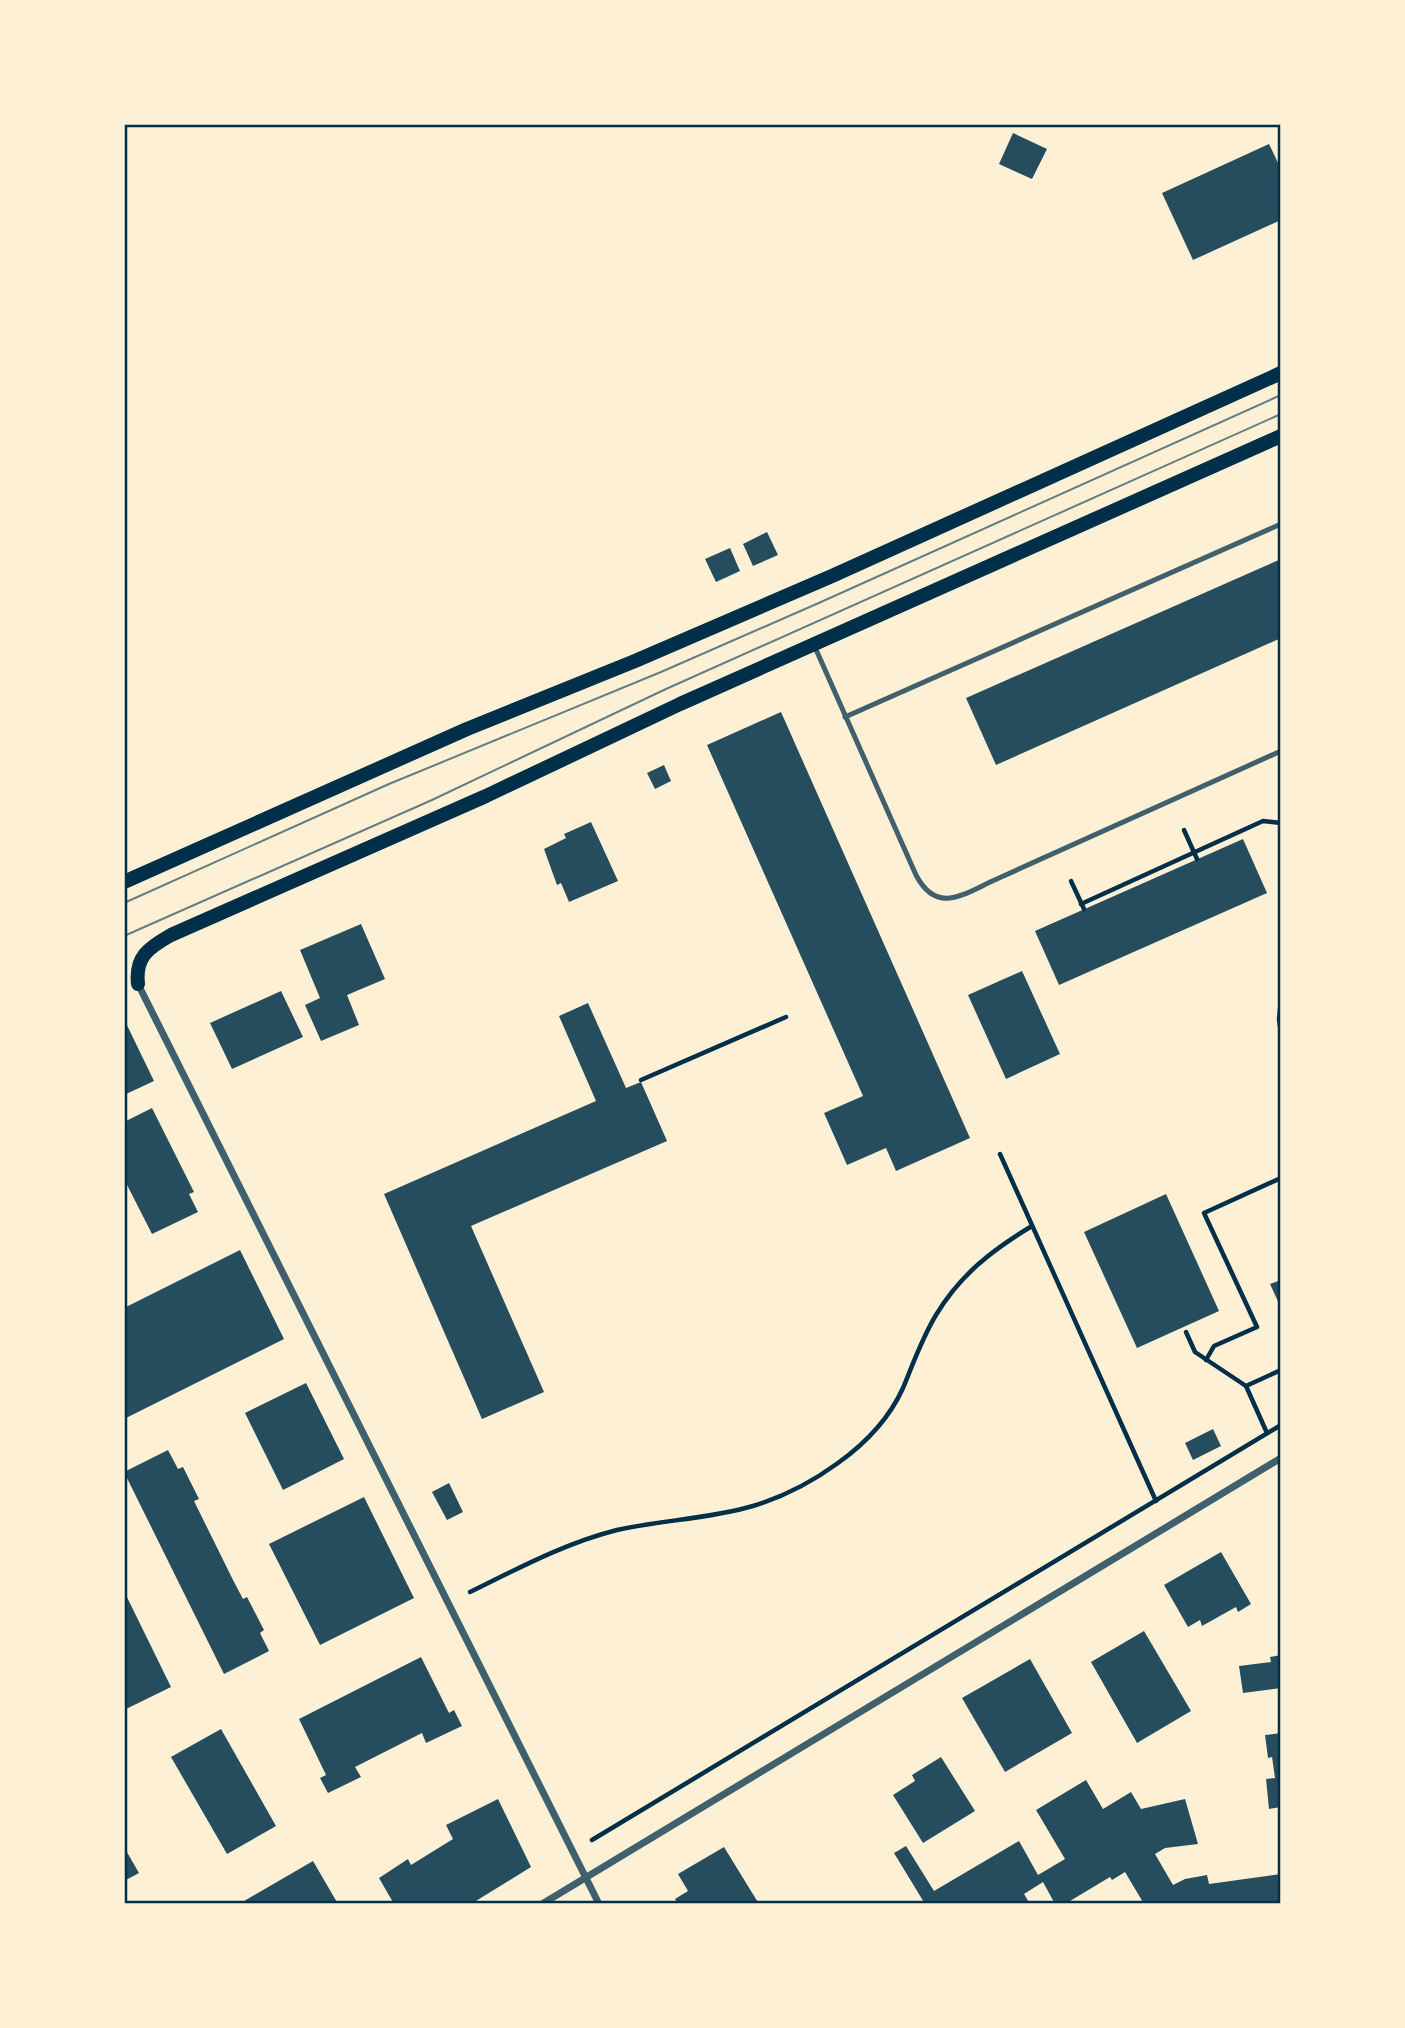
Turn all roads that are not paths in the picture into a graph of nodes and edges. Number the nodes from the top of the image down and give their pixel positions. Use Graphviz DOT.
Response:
graph roads {
  1 [pos="1281,373"];
  2 [pos="1281,436"];
  3 [pos="1281,524"];
  4 [pos="814,645"];
  5 [pos="845,717"];
  6 [pos="1281,751"];
  7 [pos="124,883"];
  8 [pos="138,985"];
  9 [pos="1281,1458"];
  10 [pos="586,1877"];
  11 [pos="542,1904"];
  12 [pos="599,1904"];
  1 -- 7 [label="main road"];
  2 -- 4 [label="main road"];
  3 -- 5 [label="lane"];
  4 -- 5 [label="lane"];
  4 -- 8 [label="main road"];
  5 -- 6 [label="lane"];
  8 -- 10 [label="street"];
  9 -- 10 [label="street"];
  10 -- 11 [label="street"];
  10 -- 12 [label="street"];
}
